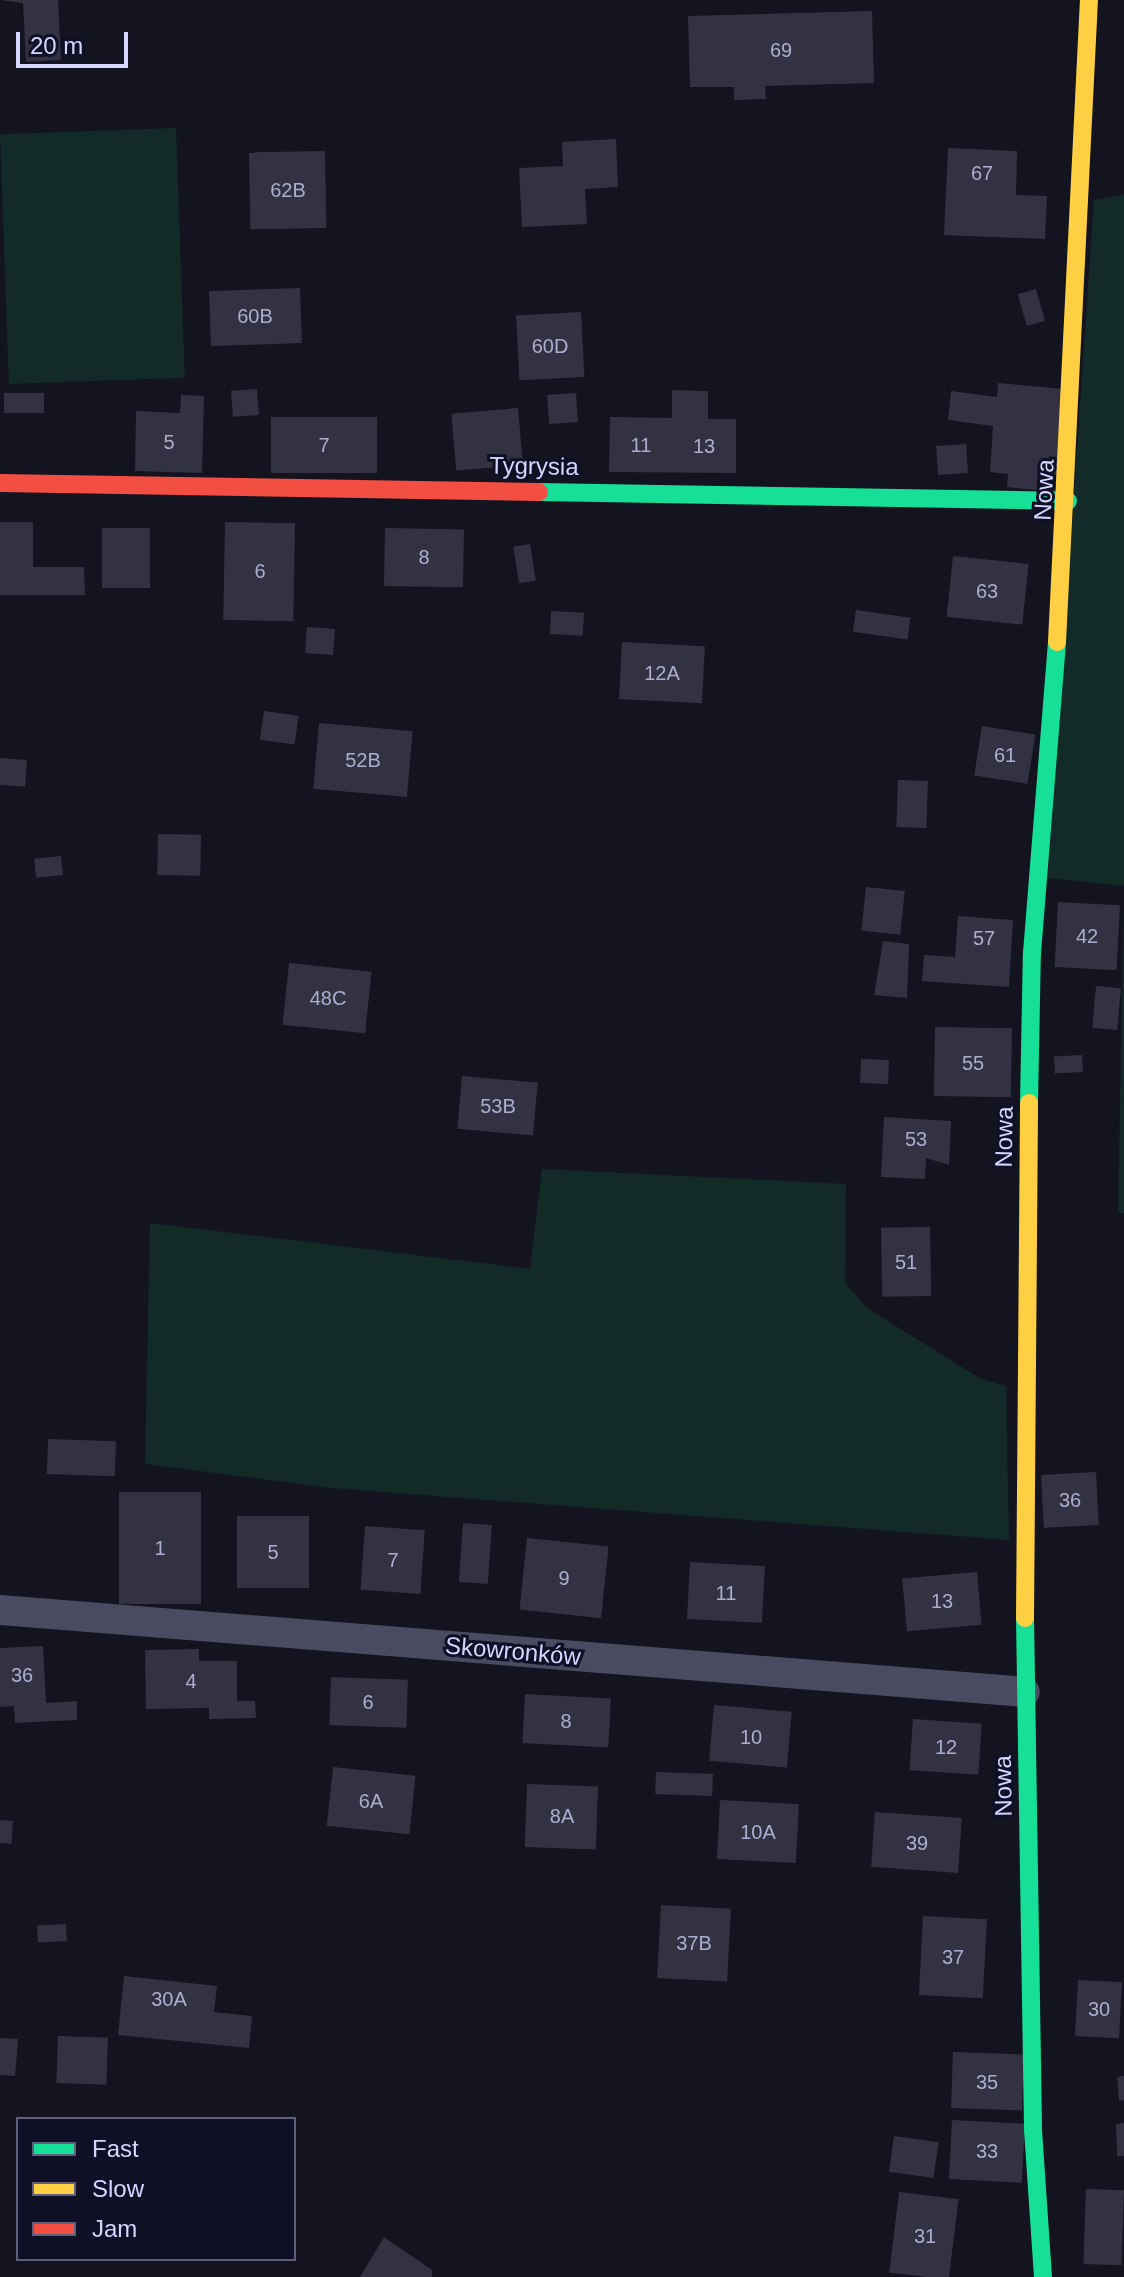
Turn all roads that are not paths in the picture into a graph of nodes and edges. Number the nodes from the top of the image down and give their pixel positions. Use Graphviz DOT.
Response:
graph roads {
  1 [pos="1089,0"];
  2 [pos="0,483"];
  3 [pos="1068,501"];
  4 [pos="0,1610"];
  5 [pos="1025,1692"];
  6 [pos="1043,2277"];
  1 -- 3 [label="street, Nowa"];
  2 -- 3 [label="street, Tygrysia"];
  3 -- 5 [label="street, Nowa"];
  4 -- 5 [label="street, Skowronków"];
  5 -- 6 [label="street, Nowa"];
}
